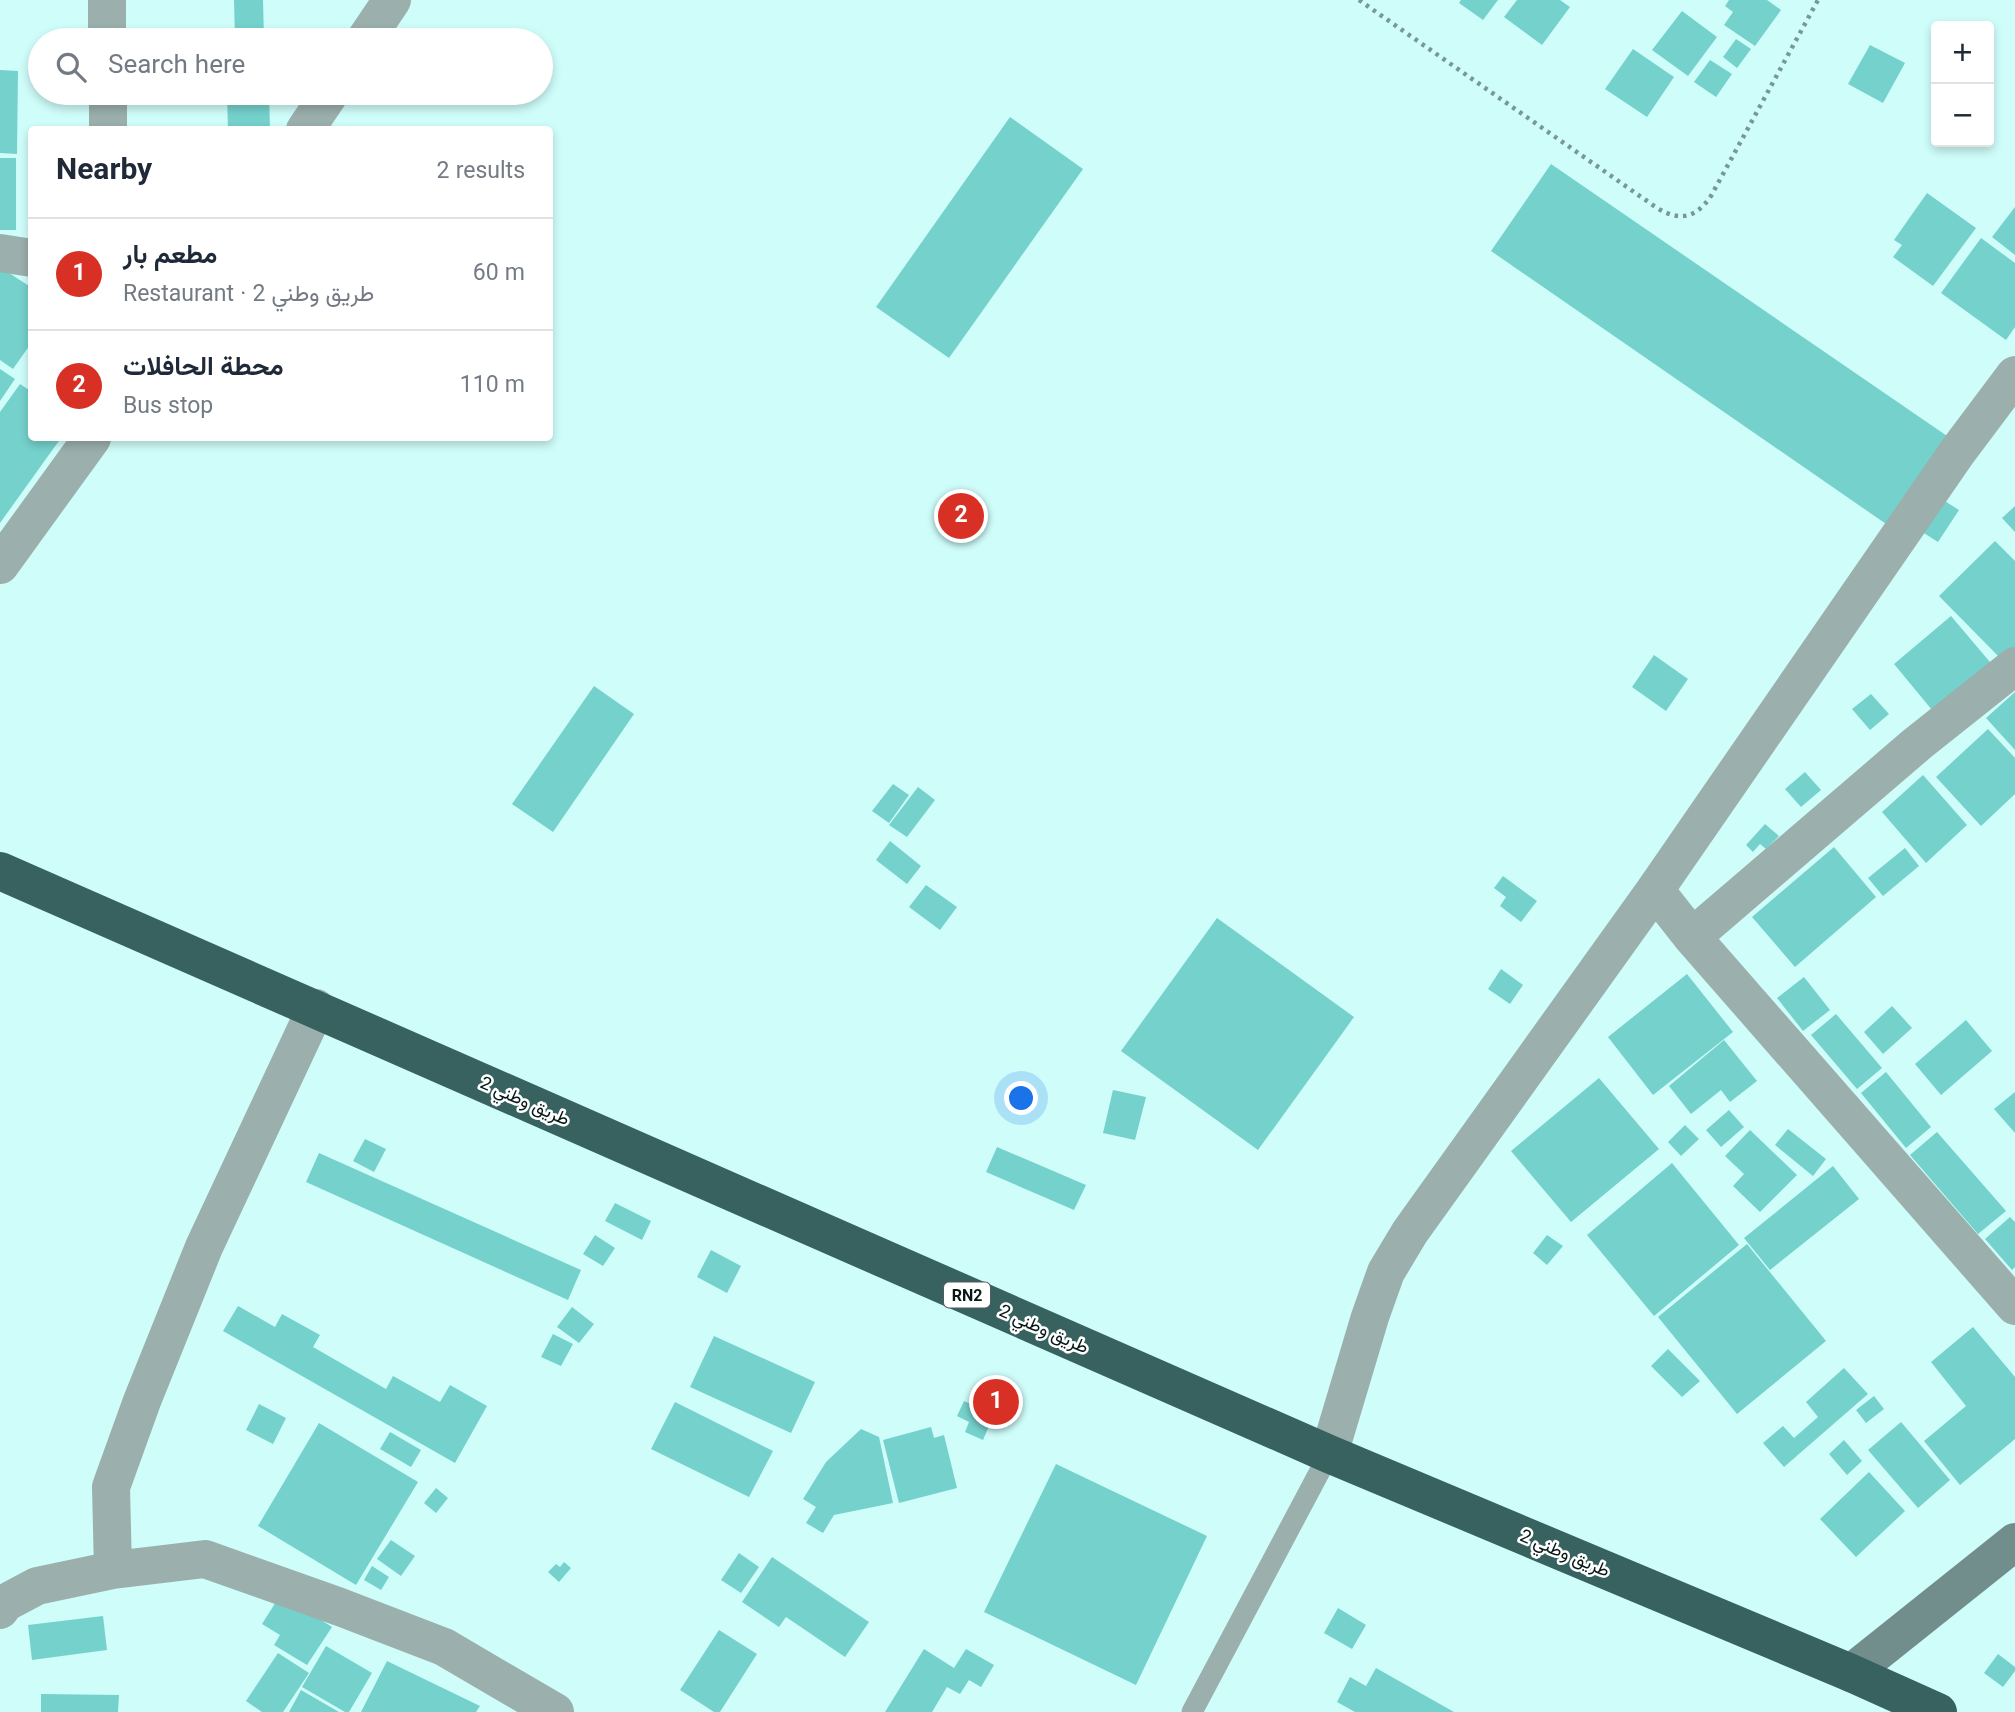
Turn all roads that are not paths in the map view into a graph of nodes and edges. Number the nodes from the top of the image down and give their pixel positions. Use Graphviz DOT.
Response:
graph roads {
  1 [pos="107,0"];
  2 [pos="393,0"];
  3 [pos="107,28"];
  4 [pos="373,28"];
  5 [pos="108,105"];
  6 [pos="322,105"];
  7 [pos="108,126"];
  8 [pos="308,126"];
  9 [pos="0,253"];
  10 [pos="28,257"];
  11 [pos="2015,375"];
  12 [pos="90,441"];
  13 [pos="0,565"];
  14 [pos="2015,666"];
  15 [pos="0,871"];
  16 [pos="1654,890"];
  17 [pos="1692,937"];
  18 [pos="316,1009"];
  19 [pos="2015,1307"];
  20 [pos="1329,1454"];
  21 [pos="2015,1542"];
  22 [pos="113,1570"];
  23 [pos="0,1609"];
  24 [pos="1851,1673"];
  25 [pos="555,1712"];
  26 [pos="1192,1712"];
  27 [pos="1938,1712"];
  1 -- 3 [label="street"];
  2 -- 4 [label="street"];
  5 -- 7 [label="street"];
  6 -- 8 [label="street"];
  9 -- 10 [label="street"];
  11 -- 16 [label="street"];
  12 -- 13 [label="street"];
  14 -- 17 [label="street"];
  15 -- 18 [label="highway, طريق وطني 2 / RN2"];
  16 -- 17 [label="street"];
  16 -- 20 [label="street"];
  17 -- 19 [label="street"];
  18 -- 20 [label="highway, طريق وطني 2 / RN2"];
  18 -- 22 [label="street"];
  20 -- 24 [label="highway, طريق وطني 2 / RN2"];
  20 -- 26 [label="lane"];
  21 -- 24 [label="street"];
  22 -- 23 [label="street"];
  22 -- 25 [label="street"];
  24 -- 27 [label="highway, طريق وطني 2 / RN2"];
}
